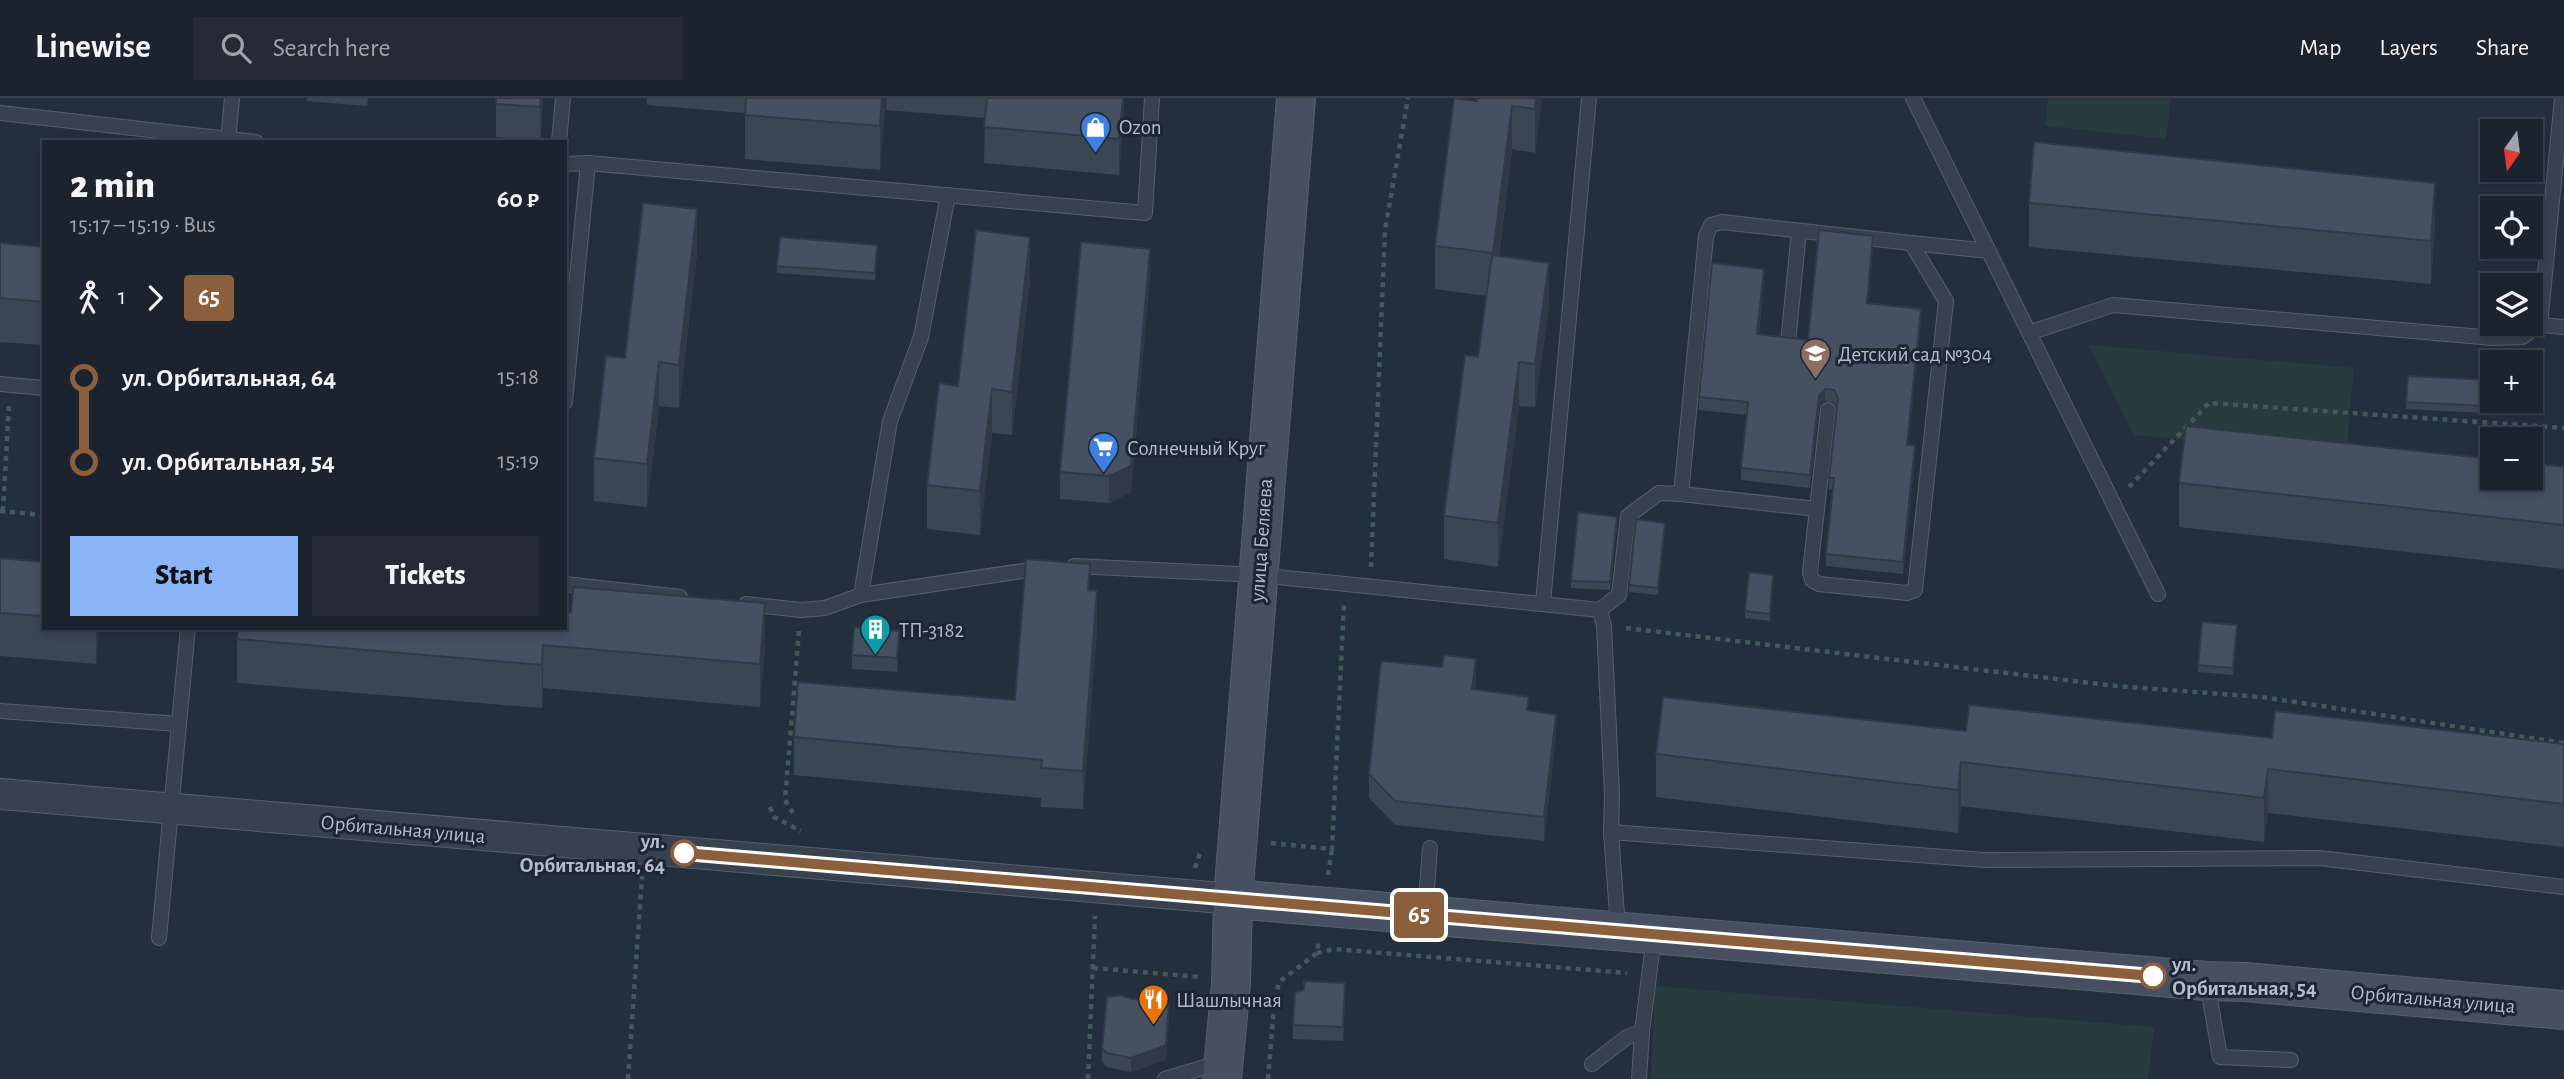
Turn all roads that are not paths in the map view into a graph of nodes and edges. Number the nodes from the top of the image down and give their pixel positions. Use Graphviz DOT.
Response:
graph roads {
  1 [pos="232,98"];
  2 [pos="563,98"];
  3 [pos="1152,98"];
  4 [pos="1296,98"];
  5 [pos="1590,98"];
  6 [pos="1913,98"];
  7 [pos="2562,98"];
  8 [pos="0,113"];
  9 [pos="221,140"];
  10 [pos="229,140"];
  11 [pos="559,140"];
  12 [pos="588,163"];
  13 [pos="567,164"];
  14 [pos="948,195"];
  15 [pos="1799,231"];
  16 [pos="1911,243"];
  17 [pos="1989,251"];
  18 [pos="2543,294"];
  19 [pos="2543,325"];
  20 [pos="2564,327"];
  21 [pos="2029,333"];
  22 [pos="2524,336"];
  23 [pos="1788,342"];
  24 [pos="567,381"];
  25 [pos="5,384"];
  26 [pos="42,388"];
  27 [pos="1828,410"];
  28 [pos="1681,494"];
  29 [pos="1817,509"];
  30 [pos="1258,575"];
  31 [pos="567,584"];
  32 [pos="2158,594"];
  33 [pos="861,595"];
  34 [pos="690,598"];
  35 [pos="732,602"];
  36 [pos="1543,603"];
  37 [pos="1600,610"];
  38 [pos="188,630"];
  39 [pos="0,711"];
  40 [pos="179,724"];
  41 [pos="0,794"];
  42 [pos="171,808"];
  43 [pos="1611,832"];
  44 [pos="1430,848"];
  45 [pos="2564,887"];
  46 [pos="1233,899"];
  47 [pos="1425,915"];
  48 [pos="1636,933"];
  49 [pos="159,938"];
  50 [pos="2207,981"];
  51 [pos="2564,1010"];
  52 [pos="1642,1032"];
  53 [pos="2291,1060"];
  54 [pos="1592,1064"];
  55 [pos="1223,1070"];
  56 [pos="1165,1079"];
  57 [pos="1639,1079"];
  1 -- 10 [label="lane"];
  2 -- 11 [label="lane"];
  3 -- 14 [label="lane"];
  4 -- 30 [label="main road, улица Беляева"];
  5 -- 36 [label="lane"];
  6 -- 17 [label="lane"];
  7 -- 18 [label="lane"];
  8 -- 9 [label="lane"];
  12 -- 13 [label="lane"];
  12 -- 14 [label="lane"];
  12 -- 24 [label="lane"];
  14 -- 33 [label="lane"];
  15 -- 16 [label="lane"];
  15 -- 23 [label="lane"];
  15 -- 28 [label="lane"];
  16 -- 17 [label="lane"];
  16 -- 29 [label="lane"];
  17 -- 21 [label="lane"];
  19 -- 20 [label="lane"];
  21 -- 22 [label="lane"];
  21 -- 32 [label="lane"];
  25 -- 26 [label="lane"];
  27 -- 29 [label="lane"];
  28 -- 29 [label="lane"];
  28 -- 37 [label="lane"];
  30 -- 33 [label="lane"];
  30 -- 36 [label="lane"];
  30 -- 46 [label="main road, улица Беляева"];
  31 -- 34 [label="lane"];
  33 -- 35 [label="lane"];
  36 -- 37 [label="lane"];
  37 -- 43 [label="lane"];
  38 -- 40 [label="lane"];
  39 -- 40 [label="lane"];
  40 -- 42 [label="lane"];
  41 -- 42 [label="street, Орбитальная улица"];
  42 -- 46 [label="street, Орбитальная улица"];
  42 -- 49 [label="lane"];
  43 -- 45 [label="lane"];
  43 -- 48 [label="lane"];
  44 -- 47 [label="lane"];
  46 -- 47 [label="main road, Орбитальная улица"];
  46 -- 55 [label="main road, улица Беляева"];
  47 -- 48 [label="main road, Орбитальная улица"];
  48 -- 50 [label="main road, Орбитальная улица"];
  48 -- 52 [label="lane"];
  50 -- 51 [label="main road, Орбитальная улица"];
  50 -- 53 [label="lane"];
  52 -- 54 [label="lane"];
  52 -- 57 [label="lane"];
  55 -- 56 [label="lane"];
}
